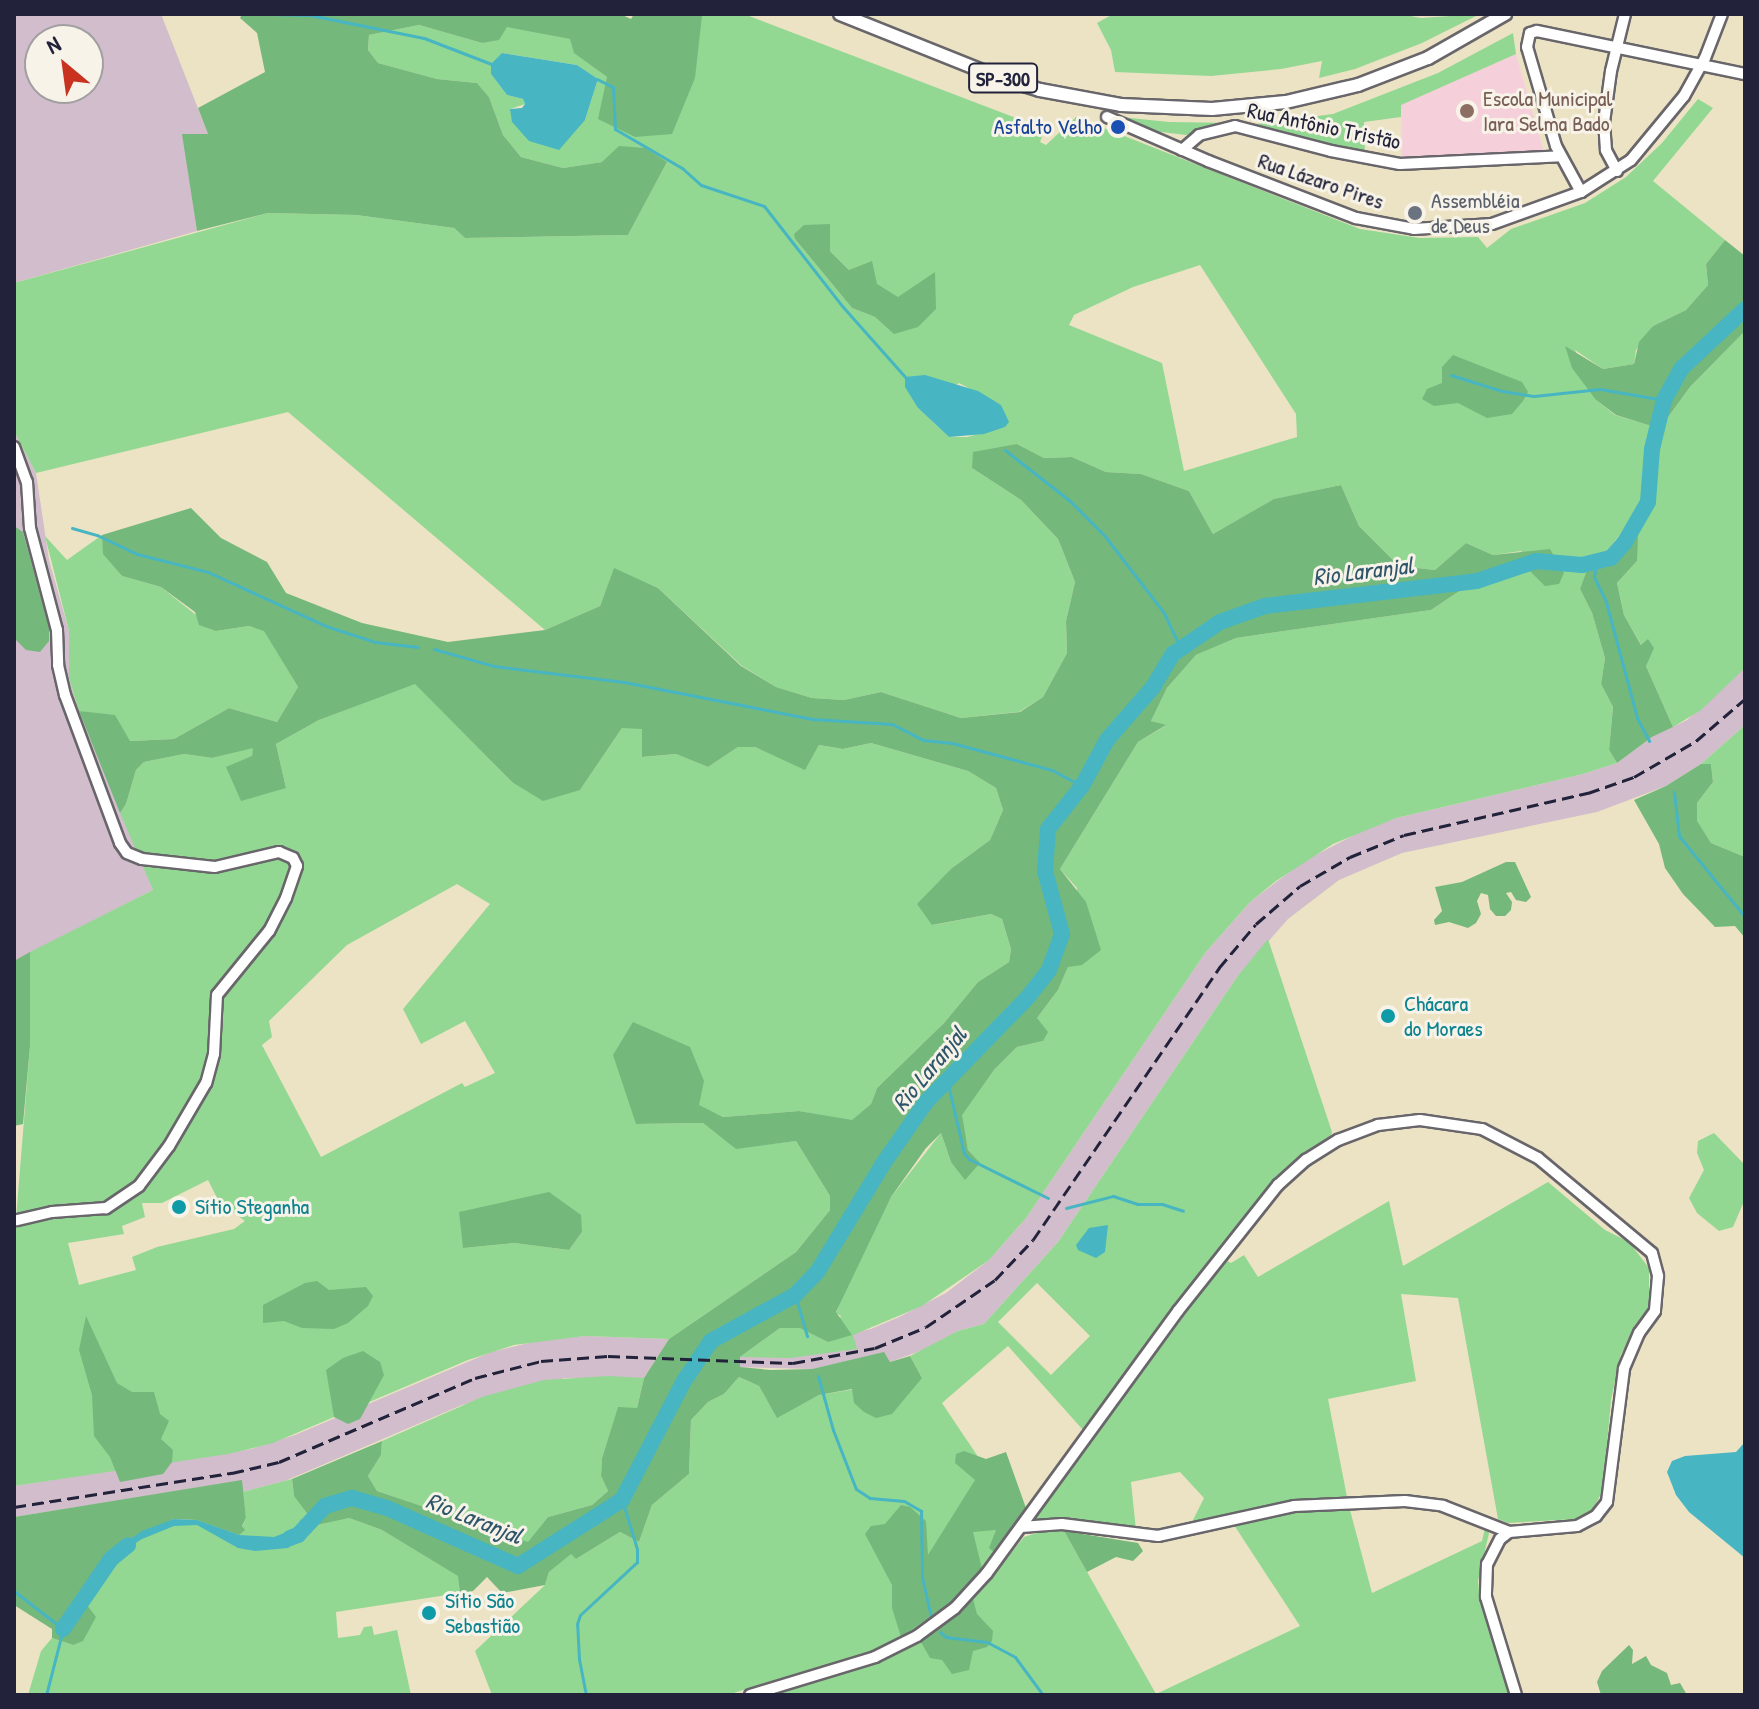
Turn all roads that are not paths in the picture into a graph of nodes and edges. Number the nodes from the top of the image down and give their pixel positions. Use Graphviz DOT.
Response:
graph roads {
  1 [pos="840,14"];
  2 [pos="1505,14"];
  3 [pos="1625,14"];
  4 [pos="1722,14"];
  5 [pos="1616,47"];
  6 [pos="1700,67"];
  7 [pos="1745,74"];
  8 [pos="1107,117"];
  9 [pos="1182,150"];
  10 [pos="1561,156"];
  11 [pos="1617,171"];
  12 [pos="1581,192"];
  13 [pos="14,447"];
  14 [pos="16,1220"];
  15 [pos="1021,1527"];
  16 [pos="1509,1532"];
  17 [pos="750,1695"];
  18 [pos="1516,1695"];
  1 -- 2 [label="main road, SP-300"];
  3 -- 5 [label="street"];
  4 -- 6 [label="street, Rua Lázaro Pires"];
  5 -- 6 [label="street"];
  5 -- 10 [label="street"];
  5 -- 11 [label="street"];
  6 -- 7 [label="street"];
  6 -- 11 [label="street, Rua Lázaro Pires"];
  8 -- 9 [label="street, Rua Lázaro Pires"];
  9 -- 10 [label="street, Rua Antônio Tristão"];
  9 -- 12 [label="street, Rua Lázaro Pires"];
  10 -- 12 [label="street"];
  11 -- 12 [label="street, Rua Lázaro Pires"];
  13 -- 14 [label="street"];
  15 -- 16 [label="street"];
  15 -- 16 [label="street"];
  15 -- 17 [label="street"];
  16 -- 18 [label="street"];
}
